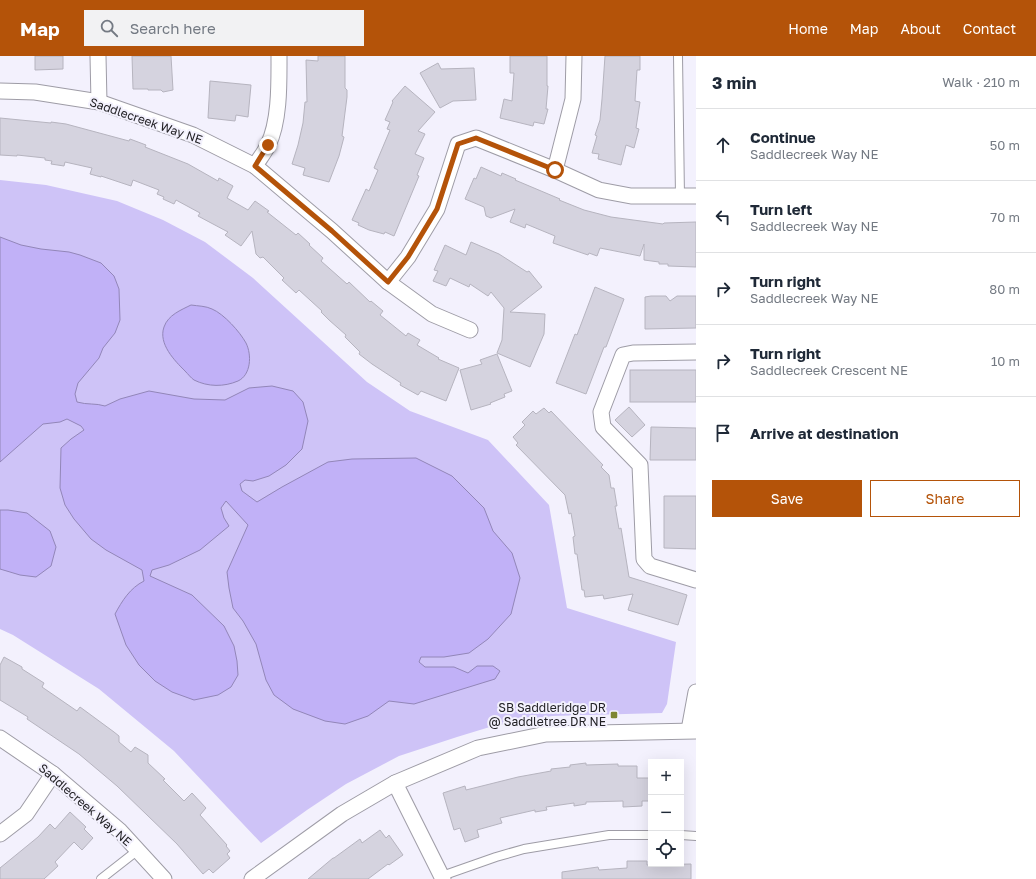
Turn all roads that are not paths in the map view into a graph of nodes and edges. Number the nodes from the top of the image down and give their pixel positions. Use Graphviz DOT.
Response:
graph roads {
  1 [pos="98,56"];
  2 [pos="279,56"];
  3 [pos="574,56"];
  4 [pos="678,56"];
  5 [pos="0,91"];
  6 [pos="98,102"];
  7 [pos="255,166"];
  8 [pos="555,170"];
  9 [pos="680,196"];
  10 [pos="696,196"];
  11 [pos="388,282"];
  12 [pos="470,330"];
  13 [pos="696,352"];
  14 [pos="696,580"];
  15 [pos="696,692"];
  16 [pos="693,731"];
  17 [pos="0,738"];
  18 [pos="53,774"];
  19 [pos="395,783"];
  20 [pos="0,834"];
  21 [pos="648,835"];
  22 [pos="684,835"];
  23 [pos="696,836"];
  24 [pos="138,850"];
  25 [pos="440,878"];
  26 [pos="101,879"];
  27 [pos="164,879"];
  28 [pos="252,879"];
  1 -- 6 [label="street"];
  2 -- 7 [label="street"];
  3 -- 8 [label="street"];
  4 -- 9 [label="lane"];
  5 -- 6 [label="street, Saddlecreek Way NE"];
  6 -- 7 [label="street, Saddlecreek Way NE"];
  7 -- 11 [label="street, Saddlecreek Way NE"];
  8 -- 9 [label="street"];
  8 -- 11 [label="street"];
  9 -- 10 [label="street"];
  11 -- 12 [label="street, Saddlecreek Way NE"];
  13 -- 14 [label="street"];
  15 -- 16 [label="street"];
  16 -- 19 [label="street"];
  17 -- 18 [label="street, Saddlecreek Way NE"];
  18 -- 20 [label="street"];
  18 -- 24 [label="street, Saddlecreek Way NE"];
  19 -- 25 [label="street"];
  19 -- 28 [label="street"];
  21 -- 25 [label="lane"];
  22 -- 23 [label="lane"];
  24 -- 26 [label="lane"];
  24 -- 27 [label="street, Saddlecreek Way NE"];
}
